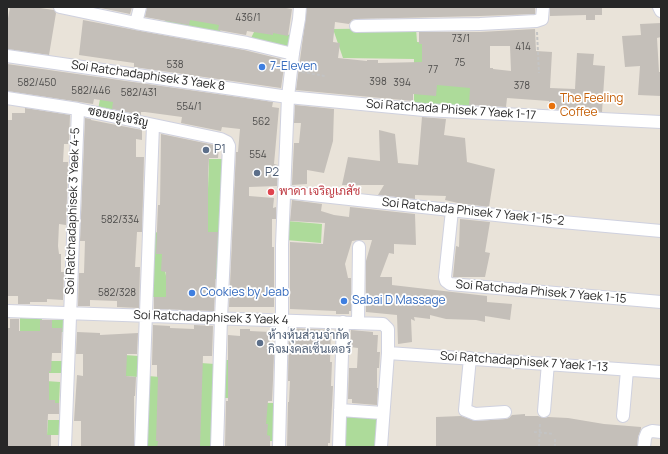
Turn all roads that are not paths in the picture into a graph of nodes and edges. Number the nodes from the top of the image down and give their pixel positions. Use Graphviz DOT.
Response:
graph roads {
  1 [pos="60,7"];
  2 [pos="140,7"];
  3 [pos="300,7"];
  4 [pos="543,7"];
  5 [pos="659,7"];
  6 [pos="661,11"];
  7 [pos="136,23"];
  8 [pos="356,26"];
  9 [pos="293,54"];
  10 [pos="7,56"];
  11 [pos="288,97"];
  12 [pos="7,98"];
  13 [pos="78,109"];
  14 [pos="661,122"];
  15 [pos="153,125"];
  16 [pos="285,192"];
  17 [pos="452,210"];
  18 [pos="661,231"];
  19 [pos="359,247"];
  20 [pos="661,302"];
  21 [pos="7,311"];
  22 [pos="69,313"];
  23 [pos="145,315"];
  24 [pos="221,318"];
  25 [pos="282,320"];
  26 [pos="343,322"];
  27 [pos="358,322"];
  28 [pos="388,353"];
  29 [pos="470,358"];
  30 [pos="548,364"];
  31 [pos="627,370"];
  32 [pos="661,372"];
  33 [pos="340,410"];
  34 [pos="505,412"];
  35 [pos="383,413"];
  36 [pos="542,414"];
  37 [pos="623,416"];
  38 [pos="661,432"];
  39 [pos="65,447"];
  40 [pos="141,447"];
  41 [pos="217,447"];
  42 [pos="279,447"];
  43 [pos="339,447"];
  44 [pos="381,447"];
  45 [pos="644,447"];
  1 -- 7 [label="street"];
  2 -- 7 [label="street"];
  3 -- 9 [label="street"];
  4 -- 8 [label="street"];
  5 -- 6 [label="street"];
  7 -- 9 [label="street"];
  9 -- 11 [label="street"];
  10 -- 11 [label="street, Soi Ratchadaphisek 3 Yaek 8"];
  11 -- 14 [label="street, Soi Ratchada Phisek 7 Yaek 1-17"];
  11 -- 16 [label="street"];
  12 -- 13 [label="street, ซอยอยู่เจริญ"];
  13 -- 15 [label="street, ซอยอยู่เจริญ"];
  13 -- 22 [label="street, Soi Ratchadaphisek 3 Yaek 4-5"];
  15 -- 23 [label="street"];
  15 -- 24 [label="street, ซอยอยู่เจริญ"];
  16 -- 17 [label="street, Soi Ratchada Phisek 7 Yaek 1-15-2"];
  16 -- 25 [label="street"];
  17 -- 18 [label="street, Soi Ratchada Phisek 7 Yaek 1-15-2"];
  17 -- 20 [label="street, Soi Ratchada Phisek 7 Yaek 1-15"];
  19 -- 27 [label="street"];
  21 -- 22 [label="street, Soi Ratchadaphisek 3 Yaek 4"];
  22 -- 23 [label="street, Soi Ratchadaphisek 3 Yaek 4"];
  22 -- 39 [label="street, Soi Ratchadaphisek 3 Yaek 4-5"];
  23 -- 24 [label="street, Soi Ratchadaphisek 3 Yaek 4"];
  23 -- 40 [label="street"];
  24 -- 25 [label="street, Soi Ratchadaphisek 3 Yaek 4"];
  24 -- 41 [label="street"];
  25 -- 26 [label="street, Soi Ratchadaphisek 3 Yaek 4"];
  25 -- 42 [label="street"];
  26 -- 27 [label="street, Soi Ratchadaphisek 3 Yaek 4"];
  26 -- 33 [label="street"];
  27 -- 28 [label="street, Soi Ratchadaphisek 3 Yaek 4"];
  28 -- 29 [label="street, Soi Ratchadaphisek 7 Yaek 1-13"];
  28 -- 35 [label="street"];
  29 -- 30 [label="street, Soi Ratchadaphisek 7 Yaek 1-13"];
  29 -- 34 [label="street"];
  30 -- 31 [label="street, Soi Ratchadaphisek 7 Yaek 1-13"];
  30 -- 36 [label="street"];
  31 -- 32 [label="street, Soi Ratchadaphisek 7 Yaek 1-13"];
  31 -- 37 [label="street"];
  33 -- 35 [label="street"];
  33 -- 43 [label="street"];
  35 -- 44 [label="street"];
  38 -- 45 [label="street"];
}
